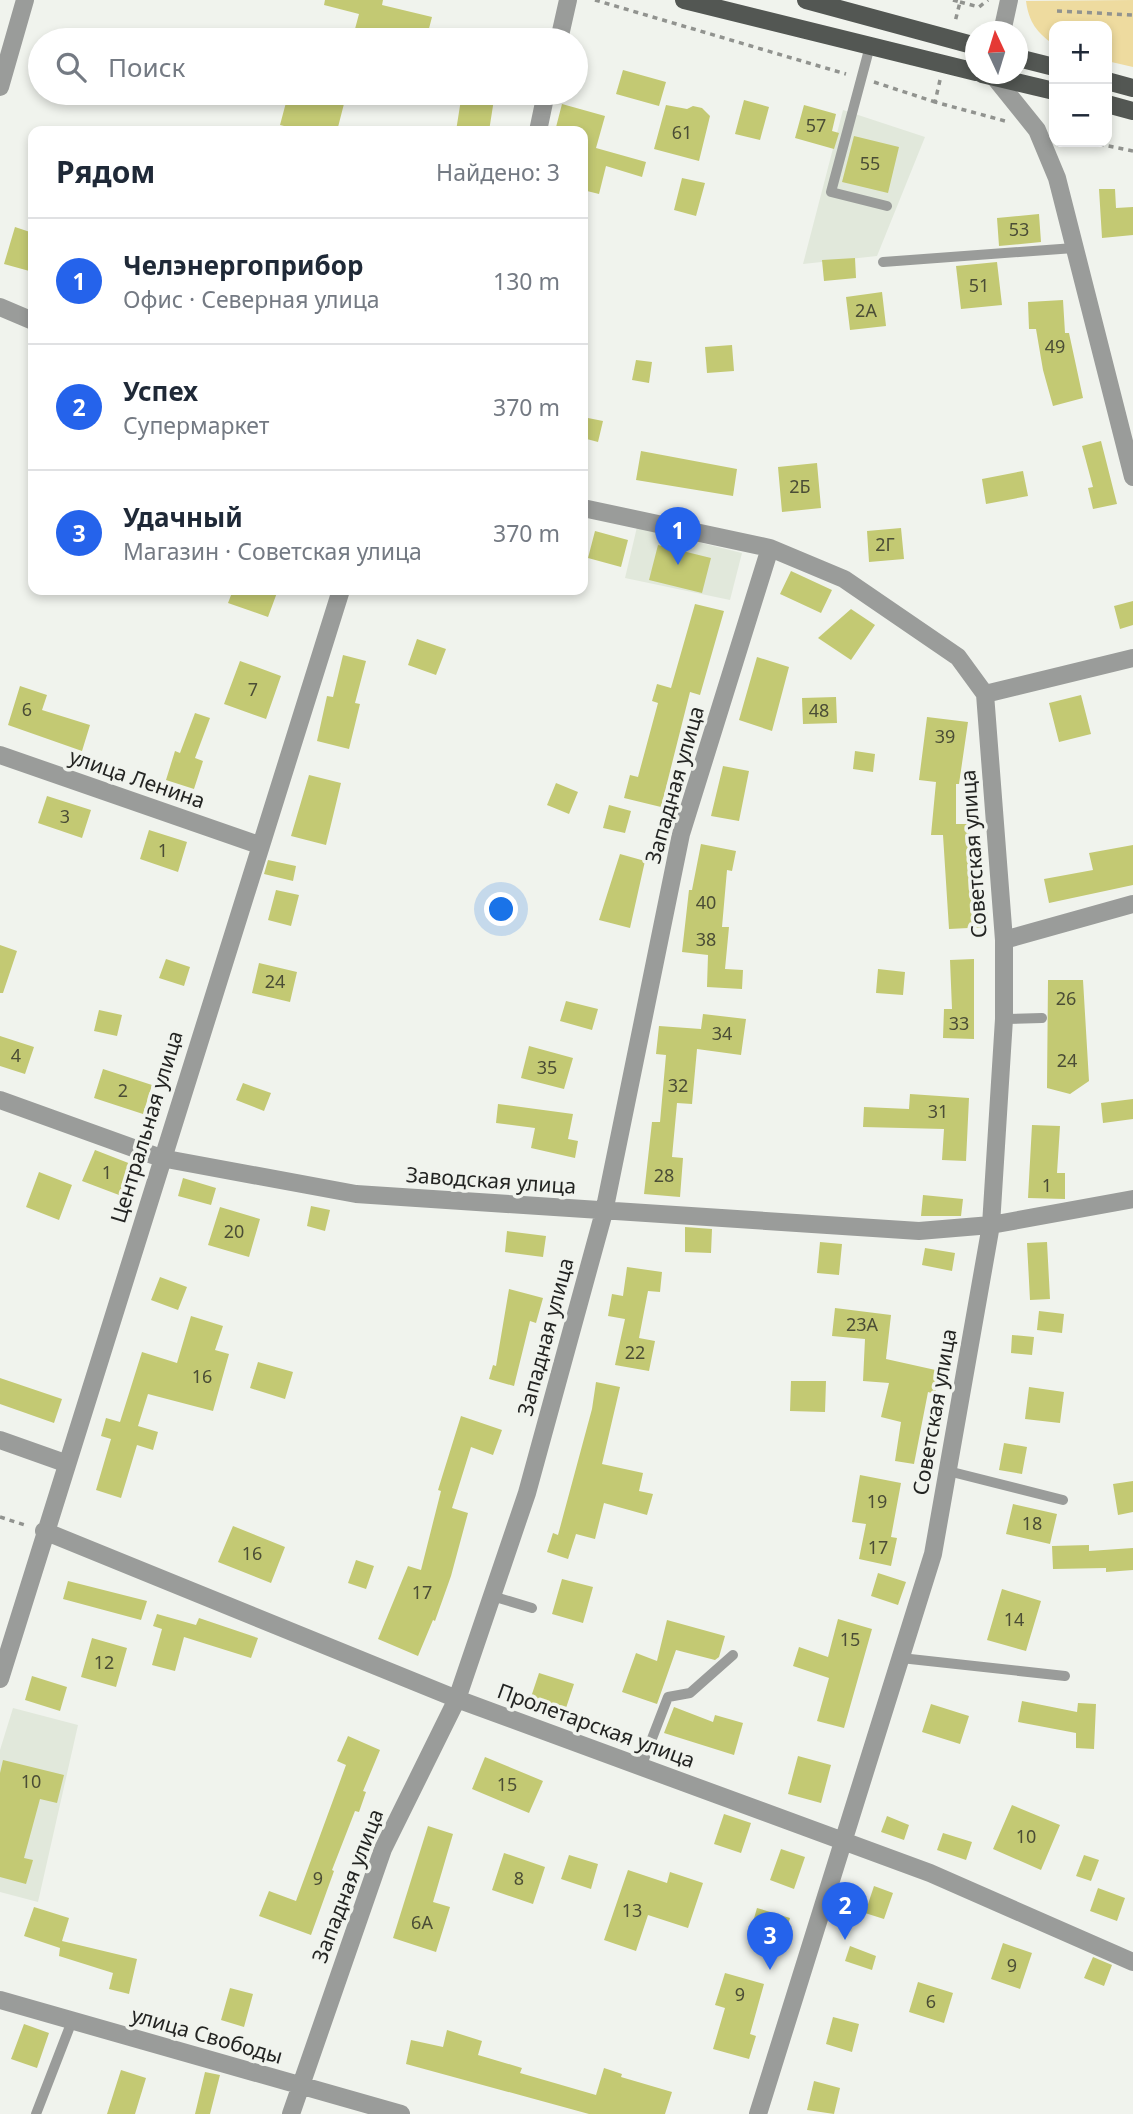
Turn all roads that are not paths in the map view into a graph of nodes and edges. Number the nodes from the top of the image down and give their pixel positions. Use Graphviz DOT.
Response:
graph roads {
  1 [pos="25,0"];
  2 [pos="568,0"];
  3 [pos="684,0"];
  4 [pos="807,0"];
  5 [pos="1009,0"];
  6 [pos="1004,21"];
  7 [pos="562,28"];
  8 [pos="965,43"];
  9 [pos="870,46"];
  10 [pos="1028,61"];
  11 [pos="1049,66"];
  12 [pos="965,69"];
  13 [pos="1112,82"];
  14 [pos="994,84"];
  15 [pos="1023,84"];
  16 [pos="0,87"];
  17 [pos="1133,88"];
  18 [pos="1049,91"];
  19 [pos="543,105"];
  20 [pos="1112,105"];
  21 [pos="1133,111"];
  22 [pos="539,126"];
  23 [pos="887,205"];
  24 [pos="1074,248"];
  25 [pos="883,262"];
  26 [pos="0,307"];
  27 [pos="28,319"];
  28 [pos="1133,478"];
  29 [pos="588,509"];
  30 [pos="770,548"];
  31 [pos="339,595"];
  32 [pos="1133,658"];
  33 [pos="985,694"];
  34 [pos="0,755"];
  35 [pos="259,845"];
  36 [pos="1133,904"];
  37 [pos="1004,940"];
  38 [pos="1042,1018"];
  39 [pos="1004,1019"];
  40 [pos="0,1100"];
  41 [pos="161,1158"];
  42 [pos="1133,1199"];
  43 [pos="604,1212"];
  44 [pos="991,1225"];
  45 [pos="0,1440"];
  46 [pos="65,1463"];
  47 [pos="948,1471"];
  48 [pos="1063,1500"];
  49 [pos="44,1531"];
  50 [pos="492,1597"];
  51 [pos="532,1608"];
  52 [pos="733,1655"];
  53 [pos="901,1658"];
  54 [pos="1065,1676"];
  55 [pos="0,1679"];
  56 [pos="457,1699"];
  57 [pos="640,1767"];
  58 [pos="843,1842"];
  59 [pos="1133,1962"];
  60 [pos="0,2000"];
  61 [pos="72,2021"];
  62 [pos="298,2087"];
  63 [pos="36,2114"];
  64 [pos="291,2114"];
  65 [pos="401,2114"];
  66 [pos="758,2114"];
  1 -- 16 [label="street"];
  2 -- 7 [label="street"];
  3 -- 9 [label="main road"];
  4 -- 8 [label="main road"];
  5 -- 6 [label="street"];
  9 -- 12 [label="main road"];
  9 -- 23 [label="lane"];
  10 -- 11 [label="main road"];
  13 -- 17 [label="main road"];
  14 -- 24 [label="street"];
  15 -- 18 [label="main road"];
  19 -- 22 [label="street"];
  20 -- 21 [label="main road"];
  24 -- 25 [label="lane"];
  24 -- 28 [label="street"];
  26 -- 27 [label="street"];
  29 -- 30 [label="street"];
  30 -- 33 [label="street"];
  30 -- 43 [label="street, Западная улица"];
  31 -- 35 [label="street, Центральная улица"];
  32 -- 33 [label="street"];
  33 -- 37 [label="street, Советская улица"];
  34 -- 35 [label="street, улица Ленина"];
  35 -- 41 [label="street, Центральная улица"];
  36 -- 37 [label="street"];
  37 -- 39 [label="street, Советская улица"];
  38 -- 39 [label="lane"];
  39 -- 44 [label="street, Советская улица"];
  40 -- 41 [label="street, Заводская улица"];
  41 -- 43 [label="street, Заводская улица"];
  41 -- 46 [label="street, Центральная улица"];
  42 -- 44 [label="street, Заводская улица"];
  43 -- 44 [label="street, Заводская улица"];
  43 -- 50 [label="street, Западная улица"];
  44 -- 47 [label="street, Советская улица"];
  45 -- 46 [label="street"];
  46 -- 49 [label="street, Центральная улица"];
  47 -- 48 [label="lane"];
  47 -- 53 [label="street, Советская улица"];
  49 -- 55 [label="street, Центральная улица"];
  49 -- 56 [label="street, Пролетарская улица"];
  50 -- 51 [label="lane"];
  50 -- 56 [label="street, Западная улица"];
  52 -- 57 [label="lane"];
  53 -- 54 [label="lane"];
  53 -- 58 [label="street, Советская улица"];
  56 -- 57 [label="street, Пролетарская улица"];
  56 -- 62 [label="street, Западная улица"];
  57 -- 58 [label="street, Пролетарская улица"];
  58 -- 59 [label="street, Пролетарская улица"];
  58 -- 66 [label="street, Советская улица"];
  60 -- 61 [label="street, улица Свободы"];
  61 -- 62 [label="street, улица Свободы"];
  61 -- 63 [label="lane"];
  62 -- 64 [label="street, Западная улица"];
  62 -- 65 [label="street, улица Свободы"];
}
